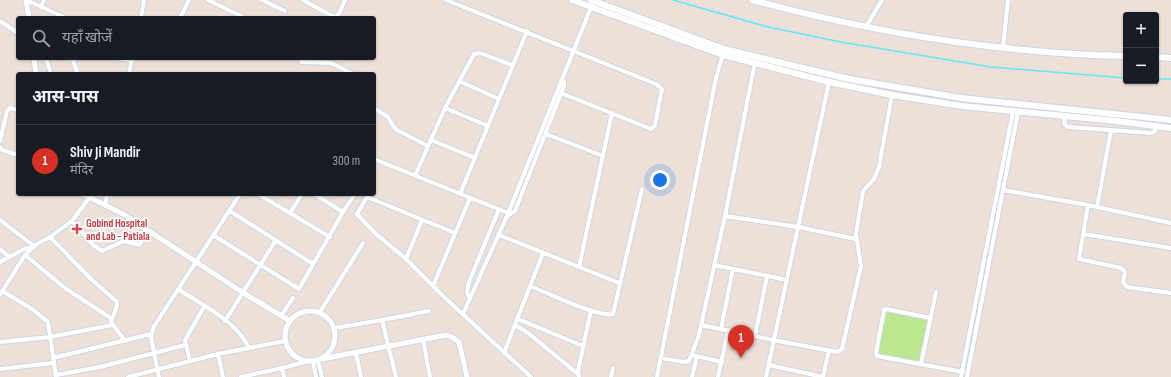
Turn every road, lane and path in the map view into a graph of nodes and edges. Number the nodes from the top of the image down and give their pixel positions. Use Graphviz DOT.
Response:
graph roads {
  1 [pos="26,0"];
  2 [pos="44,0"];
  3 [pos="143,0"];
  4 [pos="189,0"];
  5 [pos="208,0"];
  6 [pos="262,0"];
  7 [pos="303,0"];
  8 [pos="345,0"];
  9 [pos="446,0"];
  10 [pos="572,0"];
  11 [pos="752,0"];
  12 [pos="882,0"];
  13 [pos="1008,0"];
  14 [pos="592,3"];
  15 [pos="41,7"];
  16 [pos="285,12"];
  17 [pos="29,16"];
  18 [pos="61,16"];
  19 [pos="141,16"];
  20 [pos="181,16"];
  21 [pos="241,16"];
  22 [pos="0,21"];
  23 [pos="866,27"];
  24 [pos="527,31"];
  25 [pos="16,33"];
  26 [pos="1003,48"];
  27 [pos="573,50"];
  28 [pos="724,52"];
  29 [pos="1123,56"];
  30 [pos="757,57"];
  31 [pos="1159,57"];
  32 [pos="1171,58"];
  33 [pos="34,60"];
  34 [pos="47,60"];
  35 [pos="73,60"];
  36 [pos="132,60"];
  37 [pos="302,62"];
  38 [pos="755,63"];
  39 [pos="512,65"];
  40 [pos="36,72"];
  41 [pos="50,72"];
  42 [pos="77,72"];
  43 [pos="130,72"];
  44 [pos="349,72"];
  45 [pos="561,80"];
  46 [pos="459,81"];
  47 [pos="829,82"];
  48 [pos="561,93"];
  49 [pos="892,95"];
  50 [pos="499,98"];
  51 [pos="445,108"];
  52 [pos="376,109"];
  53 [pos="16,110"];
  54 [pos="1016,112"];
  55 [pos="612,113"];
  56 [pos="1065,117"];
  57 [pos="1171,120"];
  58 [pos="1156,125"];
  59 [pos="488,126"];
  60 [pos="1171,128"];
  61 [pos="1111,130"];
  62 [pos="546,134"];
  63 [pos="431,140"];
  64 [pos="0,141"];
  65 [pos="0,146"];
  66 [pos="428,146"];
  67 [pos="16,154"];
  68 [pos="603,156"];
  69 [pos="475,158"];
  70 [pos="376,161"];
  71 [pos="415,176"];
  72 [pos="642,190"];
  73 [pos="1003,190"];
  74 [pos="460,194"];
  75 [pos="86,196"];
  76 [pos="107,196"];
  77 [pos="239,196"];
  78 [pos="261,196"];
  79 [pos="301,196"];
  80 [pos="317,196"];
  81 [pos="354,196"];
  82 [pos="89,198"];
  83 [pos="470,198"];
  84 [pos="1088,205"];
  85 [pos="105,206"];
  86 [pos="1097,207"];
  87 [pos="500,209"];
  88 [pos="230,211"];
  89 [pos="343,212"];
  90 [pos="290,213"];
  91 [pos="508,214"];
  92 [pos="725,216"];
  93 [pos="0,220"];
  94 [pos="422,220"];
  95 [pos="72,221"];
  96 [pos="1171,222"];
  97 [pos="798,227"];
  98 [pos="149,231"];
  99 [pos="455,233"];
  100 [pos="499,234"];
  101 [pos="1083,234"];
  102 [pos="213,235"];
  103 [pos="50,237"];
  104 [pos="330,237"];
  105 [pos="856,239"];
  106 [pos="276,240"];
  107 [pos="363,243"];
  108 [pos="33,247"];
  109 [pos="1171,248"];
  110 [pos="0,249"];
  111 [pos="543,253"];
  112 [pos="25,255"];
  113 [pos="9,257"];
  114 [pos="406,258"];
  115 [pos="197,261"];
  116 [pos="0,262"];
  117 [pos="260,263"];
  118 [pos="313,264"];
  119 [pos="714,265"];
  120 [pos="579,268"];
  121 [pos="733,269"];
  122 [pos="767,276"];
  123 [pos="787,280"];
  124 [pos="619,283"];
  125 [pos="433,286"];
  126 [pos="530,286"];
  127 [pos="178,289"];
  128 [pos="242,292"];
  129 [pos="936,292"];
  130 [pos="1,293"];
  131 [pos="1171,293"];
  132 [pos="293,298"];
  133 [pos="470,299"];
  134 [pos="204,307"];
  135 [pos="591,310"];
  136 [pos="429,311"];
  137 [pos="320,312"];
  138 [pos="463,314"];
  139 [pos="282,316"];
  140 [pos="930,318"];
  141 [pos="112,319"];
  142 [pos="518,319"];
  143 [pos="382,320"];
  144 [pos="225,321"];
  145 [pos="290,321"];
  146 [pos="112,325"];
  147 [pos="516,325"];
  148 [pos="701,325"];
  149 [pos="334,328"];
  150 [pos="721,329"];
  151 [pos="728,330"];
  152 [pos="151,334"];
  153 [pos="755,336"];
  154 [pos="50,337"];
  155 [pos="423,339"];
  156 [pos="125,340"];
  157 [pos="773,340"];
  158 [pos="285,341"];
  159 [pos="0,342"];
  160 [pos="185,345"];
  161 [pos="388,346"];
  162 [pos="583,346"];
  163 [pos="249,348"];
  164 [pos="829,350"];
  165 [pos="504,352"];
  166 [pos="154,353"];
  167 [pos="356,353"];
  168 [pos="218,354"];
  169 [pos="692,355"];
  170 [pos="697,356"];
  171 [pos="52,358"];
  172 [pos="661,358"];
  173 [pos="190,361"];
  174 [pos="315,361"];
  175 [pos="722,362"];
  176 [pos="53,363"];
  177 [pos="921,364"];
  178 [pos="769,365"];
  179 [pos="282,368"];
  180 [pos="613,368"];
  181 [pos="0,369"];
  182 [pos="157,369"];
  183 [pos="962,372"];
  184 [pos="579,375"];
  185 [pos="968,375"];
  186 [pos="56,376"];
  187 [pos="253,376"];
  188 [pos="128,377"];
  189 [pos="159,377"];
  190 [pos="223,377"];
  191 [pos="241,377"];
  192 [pos="284,377"];
  193 [pos="316,377"];
  194 [pos="322,377"];
  195 [pos="361,377"];
  196 [pos="396,377"];
  197 [pos="430,377"];
  198 [pos="467,377"];
  199 [pos="531,377"];
  200 [pos="611,377"];
  201 [pos="657,377"];
  202 [pos="692,377"];
  203 [pos="718,377"];
  204 [pos="766,377"];
  205 [pos="823,377"];
  206 [pos="961,377"];
  1 -- 15 [label="street"];
  1 -- 17 [label="street"];
  2 -- 15 [label="street"];
  3 -- 19 [label="street"];
  4 -- 20 [label="street"];
  5 -- 21 [label="street"];
  6 -- 16 [label="street"];
  7 -- 8 [label="street"];
  9 -- 24 [label="street"];
  10 -- 14 [label="main road"];
  11 -- 23 [label="main road"];
  12 -- 23 [label="street"];
  13 -- 26 [label="street"];
  14 -- 27 [label="street"];
  14 -- 28 [label="main road"];
  15 -- 18 [label="street"];
  22 -- 25 [label="street"];
  23 -- 26 [label="main road"];
  24 -- 27 [label="street"];
  24 -- 39 [label="street"];
  26 -- 29 [label="main road"];
  27 -- 45 [label="street"];
  27 -- 55 [label="street"];
  28 -- 30 [label="main road"];
  28 -- 38 [label="main road"];
  28 -- 172 [label="street"];
  30 -- 38 [label="street"];
  30 -- 57 [label="main road"];
  31 -- 32 [label="main road"];
  33 -- 40 [label="street"];
  34 -- 41 [label="street"];
  35 -- 42 [label="street"];
  36 -- 43 [label="street"];
  37 -- 44 [label="street"];
  38 -- 47 [label="main road"];
  38 -- 92 [label="street"];
  39 -- 46 [label="street"];
  39 -- 50 [label="street"];
  45 -- 48 [label="street"];
  45 -- 91 [label="street"];
  46 -- 50 [label="street"];
  46 -- 51 [label="street"];
  47 -- 49 [label="main road"];
  47 -- 97 [label="street"];
  48 -- 55 [label="street"];
  48 -- 62 [label="street"];
  49 -- 54 [label="main road"];
  49 -- 105 [label="street"];
  50 -- 59 [label="street"];
  51 -- 59 [label="street"];
  51 -- 63 [label="street"];
  52 -- 66 [label="street"];
  53 -- 64 [label="street"];
  54 -- 56 [label="main road"];
  54 -- 73 [label="street"];
  54 -- 183 [label="street"];
  55 -- 68 [label="street"];
  56 -- 58 [label="main road"];
  56 -- 61 [label="street"];
  58 -- 60 [label="main road"];
  58 -- 61 [label="street"];
  59 -- 69 [label="street"];
  61 -- 86 [label="street"];
  62 -- 68 [label="street"];
  62 -- 91 [label="street"];
  63 -- 66 [label="street"];
  63 -- 69 [label="street"];
  65 -- 67 [label="street"];
  66 -- 71 [label="street"];
  68 -- 120 [label="street"];
  69 -- 74 [label="street"];
  70 -- 71 [label="street"];
  71 -- 74 [label="street"];
  72 -- 124 [label="street"];
  73 -- 84 [label="street"];
  73 -- 185 [label="street"];
  74 -- 83 [label="street"];
  75 -- 82 [label="street"];
  76 -- 85 [label="street"];
  77 -- 88 [label="street"];
  78 -- 90 [label="street"];
  79 -- 90 [label="street"];
  80 -- 89 [label="street"];
  81 -- 89 [label="street"];
  82 -- 85 [label="street"];
  82 -- 95 [label="street"];
  83 -- 87 [label="street"];
  83 -- 99 [label="street"];
  84 -- 86 [label="street"];
  84 -- 101 [label="street"];
  85 -- 98 [label="street"];
  86 -- 96 [label="street"];
  87 -- 91 [label="street"];
  87 -- 133 [label="street"];
  88 -- 102 [label="street"];
  88 -- 106 [label="street"];
  89 -- 104 [label="street"];
  90 -- 104 [label="street"];
  91 -- 100 [label="street"];
  92 -- 97 [label="street"];
  92 -- 119 [label="street"];
  93 -- 108 [label="street"];
  94 -- 99 [label="street"];
  94 -- 114 [label="street"];
  94 -- 114 [label="street"];
  95 -- 98 [label="street"];
  95 -- 103 [label="street"];
  97 -- 105 [label="street"];
  97 -- 123 [label="street"];
  98 -- 115 [label="street"];
  99 -- 125 [label="street"];
  100 -- 111 [label="street"];
  100 -- 133 [label="street"];
  101 -- 109 [label="street"];
  101 -- 131 [label="street"];
  102 -- 115 [label="street"];
  102 -- 117 [label="street"];
  103 -- 108 [label="street"];
  103 -- 141 [label="street"];
  104 -- 118 [label="street"];
  105 -- 164 [label="street"];
  106 -- 117 [label="street"];
  106 -- 118 [label="street"];
  107 -- 137 [label="street"];
  108 -- 112 [label="street"];
  108 -- 113 [label="street"];
  110 -- 113 [label="street"];
  111 -- 120 [label="street"];
  111 -- 126 [label="street"];
  112 -- 130 [label="street"];
  112 -- 141 [label="street"];
  113 -- 116 [label="street"];
  114 -- 125 [label="street"];
  115 -- 127 [label="street"];
  115 -- 128 [label="street"];
  117 -- 118 [label="street"];
  117 -- 128 [label="street"];
  119 -- 121 [label="street"];
  119 -- 148 [label="street"];
  120 -- 124 [label="street"];
  121 -- 122 [label="street"];
  121 -- 150 [label="street"];
  122 -- 123 [label="street"];
  122 -- 153 [label="street"];
  123 -- 157 [label="street"];
  124 -- 135 [label="street"];
  125 -- 138 [label="street"];
  126 -- 135 [label="street"];
  126 -- 142 [label="street"];
  127 -- 134 [label="street"];
  127 -- 152 [label="street"];
  128 -- 139 [label="street"];
  128 -- 144 [label="street"];
  129 -- 140 [label="street"];
  130 -- 154 [label="street"];
  132 -- 139 [label="street"];
  133 -- 138 [label="street"];
  134 -- 144 [label="street"];
  134 -- 160 [label="street"];
  135 -- 162 [label="street"];
  136 -- 143 [label="street"];
  137 -- 145 [label="street"];
  137 -- 149 [label="street"];
  138 -- 165 [label="street"];
  139 -- 145 [label="street"];
  140 -- 177 [label="street"];
  140 -- 177 [label="street"];
  141 -- 146 [label="street"];
  142 -- 147 [label="street"];
  142 -- 162 [label="street"];
  143 -- 149 [label="street"];
  143 -- 161 [label="street"];
  144 -- 163 [label="street"];
  145 -- 158 [label="street"];
  146 -- 154 [label="street"];
  146 -- 156 [label="street"];
  147 -- 165 [label="street"];
  147 -- 184 [label="street"];
  148 -- 150 [label="street"];
  148 -- 169 [label="street"];
  149 -- 174 [label="street"];
  150 -- 151 [label="street"];
  151 -- 153 [label="street"];
  151 -- 175 [label="street"];
  152 -- 156 [label="street"];
  152 -- 166 [label="street"];
  153 -- 157 [label="street"];
  154 -- 159 [label="street"];
  154 -- 171 [label="street"];
  155 -- 161 [label="street"];
  155 -- 197 [label="street"];
  155 -- 198 [label="street"];
  156 -- 171 [label="street"];
  157 -- 164 [label="street"];
  157 -- 178 [label="street"];
  158 -- 163 [label="street"];
  158 -- 174 [label="street"];
  160 -- 166 [label="street"];
  160 -- 173 [label="street"];
  161 -- 167 [label="street"];
  161 -- 196 [label="street"];
  162 -- 184 [label="street"];
  163 -- 168 [label="street"];
  164 -- 205 [label="street"];
  165 -- 199 [label="street"];
  166 -- 182 [label="street"];
  166 -- 186 [label="street"];
  167 -- 174 [label="street"];
  167 -- 195 [label="street"];
  168 -- 173 [label="street"];
  168 -- 190 [label="street"];
  169 -- 170 [label="street"];
  169 -- 172 [label="street"];
  170 -- 175 [label="street"];
  170 -- 202 [label="street"];
  171 -- 176 [label="street"];
  172 -- 201 [label="street"];
  173 -- 182 [label="street"];
  174 -- 179 [label="street"];
  174 -- 193 [label="street"];
  174 -- 194 [label="street"];
  175 -- 203 [label="street"];
  176 -- 181 [label="street"];
  176 -- 186 [label="street"];
  177 -- 183 [label="street"];
  178 -- 204 [label="street"];
  178 -- 205 [label="street"];
  179 -- 187 [label="street"];
  179 -- 192 [label="street"];
  180 -- 200 [label="street"];
  182 -- 188 [label="street"];
  182 -- 189 [label="street"];
  183 -- 185 [label="street"];
  183 -- 206 [label="street"];
  187 -- 191 [label="street"];
}
